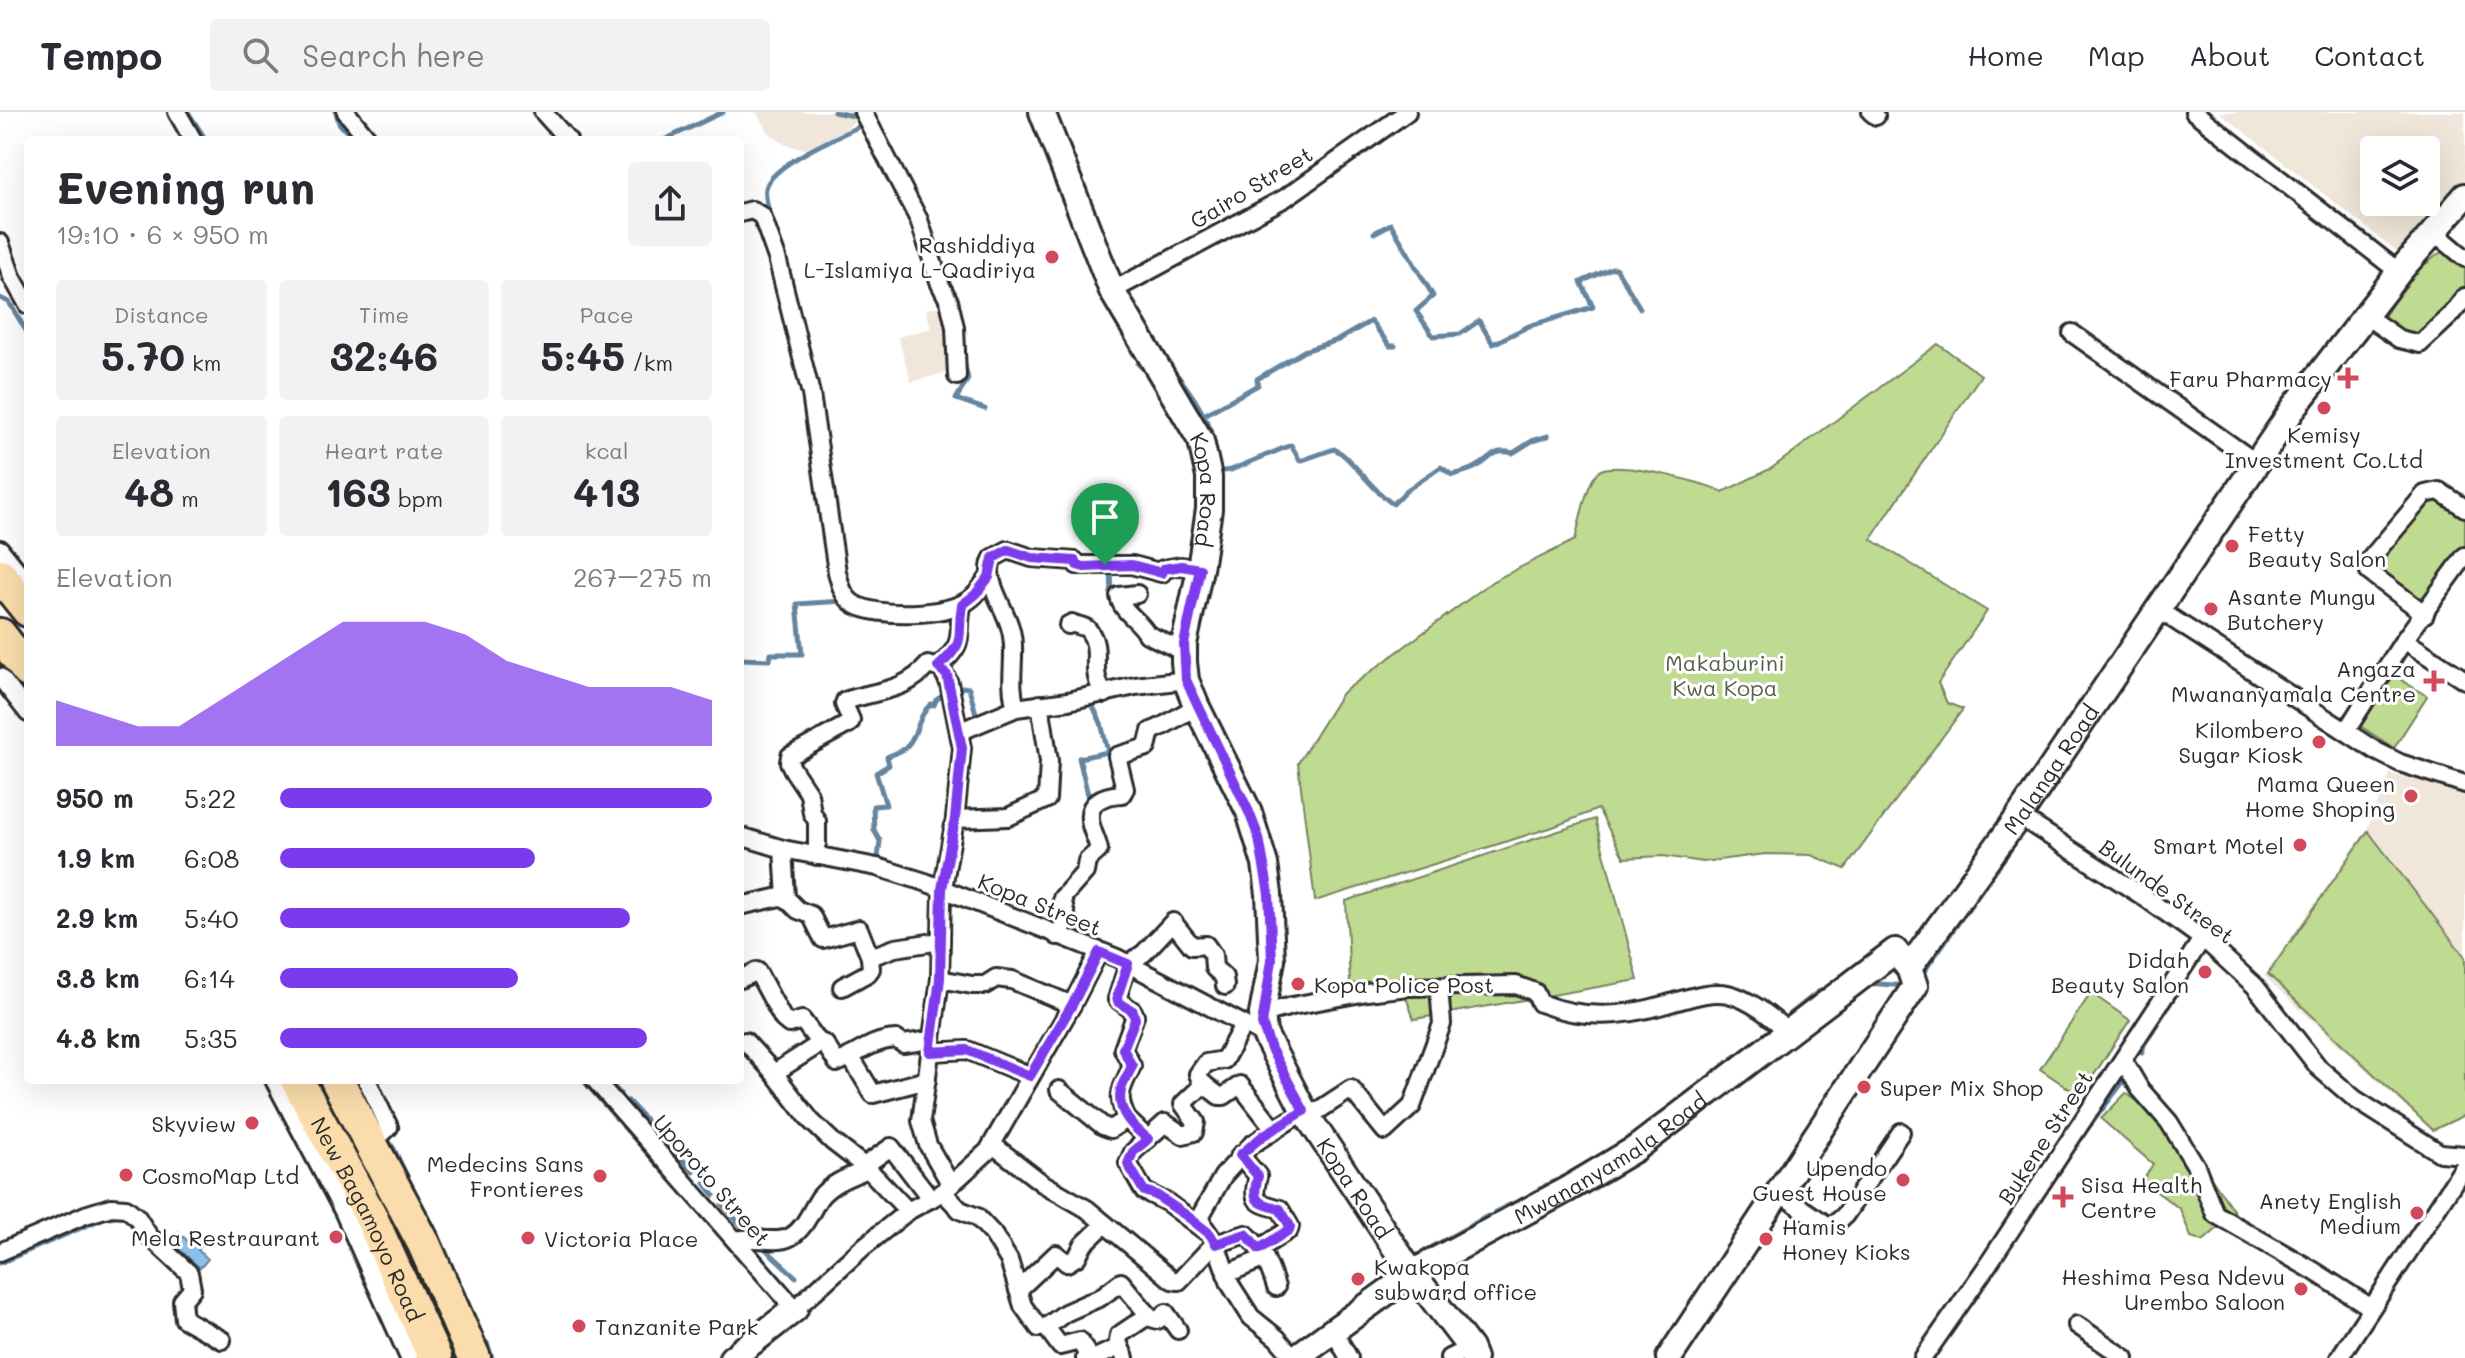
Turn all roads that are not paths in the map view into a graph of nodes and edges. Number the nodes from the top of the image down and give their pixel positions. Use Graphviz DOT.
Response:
graph roads {
  1 [pos="177,112"];
  2 [pos="346,112"];
  3 [pos="543,112"];
  4 [pos="863,112"];
  5 [pos="1042,112"];
  6 [pos="1407,112"];
  7 [pos="2194,112"];
  8 [pos="191,136"];
  9 [pos="366,136"];
  10 [pos="564,136"];
  11 [pos="2465,196"];
  12 [pos="744,212"];
  13 [pos="2433,231"];
  14 [pos="0,244"];
  15 [pos="2465,258"];
  16 [pos="2399,272"];
  17 [pos="1112,291"];
  18 [pos="2465,297"];
  19 [pos="24,298"];
  20 [pos="2366,316"];
  21 [pos="2072,333"];
  22 [pos="957,376"];
  23 [pos="2255,462"];
  24 [pos="2465,508"];
  25 [pos="0,549"];
  26 [pos="2465,556"];
  27 [pos="1200,569"];
  28 [pos="0,575"];
  29 [pos="989,577"];
  30 [pos="24,580"];
  31 [pos="1137,594"];
  32 [pos="24,605"];
  33 [pos="962,605"];
  34 [pos="2156,608"];
  35 [pos="2425,614"];
  36 [pos="1068,625"];
  37 [pos="0,635"];
  38 [pos="2404,640"];
  39 [pos="1184,652"];
  40 [pos="24,666"];
  41 [pos="938,667"];
  42 [pos="0,677"];
  43 [pos="1186,680"];
  44 [pos="2465,680"];
  45 [pos="1105,694"];
  46 [pos="1040,704"];
  47 [pos="1197,707"];
  48 [pos="24,708"];
  49 [pos="1016,708"];
  50 [pos="961,731"];
  51 [pos="2346,731"];
  52 [pos="2463,781"];
  53 [pos="2019,816"];
  54 [pos="955,819"];
  55 [pos="744,837"];
  56 [pos="783,849"];
  57 [pos="817,856"];
  58 [pos="942,889"];
  59 [pos="786,898"];
  60 [pos="744,905"];
  61 [pos="1057,936"];
  62 [pos="2202,939"];
  63 [pos="941,941"];
  64 [pos="1099,952"];
  65 [pos="870,957"];
  66 [pos="1128,964"];
  67 [pos="1909,968"];
  68 [pos="744,977"];
  69 [pos="940,979"];
  70 [pos="1225,986"];
  71 [pos="842,987"];
  72 [pos="1439,987"];
  73 [pos="1072,1005"];
  74 [pos="1257,1025"];
  75 [pos="1790,1033"];
  76 [pos="745,1041"];
  77 [pos="821,1043"];
  78 [pos="931,1046"];
  79 [pos="850,1056"];
  80 [pos="2123,1060"];
  81 [pos="774,1073"];
  82 [pos="1030,1076"];
  83 [pos="927,1080"];
  84 [pos="276,1084"];
  85 [pos="299,1084"];
  86 [pos="339,1084"];
  87 [pos="369,1084"];
  88 [pos="598,1084"];
  89 [pos="1204,1084"];
  90 [pos="1059,1090"];
  91 [pos="1304,1111"];
  92 [pos="1127,1119"];
  93 [pos="1275,1130"];
  94 [pos="1901,1132"];
  95 [pos="1148,1139"];
  96 [pos="372,1143"];
  97 [pos="993,1145"];
  98 [pos="1240,1155"];
  99 [pos="2465,1155"];
  100 [pos="2465,1165"];
  101 [pos="866,1167"];
  102 [pos="942,1192"];
  103 [pos="1778,1192"];
  104 [pos="908,1211"];
  105 [pos="1105,1224"];
  106 [pos="1213,1239"];
  107 [pos="735,1240"];
  108 [pos="0,1252"];
  109 [pos="1262,1254"];
  110 [pos="1414,1272"];
  111 [pos="1226,1274"];
  112 [pos="1276,1287"];
  113 [pos="1018,1290"];
  114 [pos="2370,1307"];
  115 [pos="795,1309"];
  116 [pos="1149,1315"];
  117 [pos="2077,1325"];
  118 [pos="1046,1327"];
  119 [pos="1178,1330"];
  120 [pos="1333,1330"];
  121 [pos="222,1340"];
  122 [pos="1122,1352"];
  123 [pos="1464,1355"];
  124 [pos="409,1358"];
  125 [pos="435,1358"];
  126 [pos="474,1358"];
  127 [pos="732,1358"];
  128 [pos="1089,1358"];
  129 [pos="1294,1358"];
  130 [pos="1349,1358"];
  131 [pos="1669,1358"];
  132 [pos="1924,1358"];
  133 [pos="2125,1358"];
  134 [pos="2339,1358"];
  1 -- 8 [label="street"];
  2 -- 9 [label="street"];
  3 -- 10 [label="street"];
  4 -- 22 [label="street"];
  5 -- 17 [label="street, Kopa Road"];
  6 -- 17 [label="street, Gairo Street"];
  7 -- 16 [label="street"];
  11 -- 13 [label="street, Malanga Road"];
  12 -- 33 [label="street"];
  13 -- 15 [label="street"];
  13 -- 16 [label="street, Malanga Road"];
  14 -- 19 [label="street"];
  16 -- 20 [label="street, Malanga Road"];
  17 -- 27 [label="street, Kopa Road"];
  18 -- 20 [label="street"];
  20 -- 23 [label="street, Malanga Road"];
  21 -- 23 [label="street"];
  23 -- 34 [label="street, Malanga Road"];
  24 -- 35 [label="street"];
  25 -- 30 [label="street"];
  26 -- 35 [label="street"];
  27 -- 29 [label="street"];
  27 -- 39 [label="street, Kopa Road"];
  28 -- 32 [label="highway"];
  29 -- 33 [label="street"];
  29 -- 49 [label="street"];
  31 -- 39 [label="street"];
  33 -- 41 [label="street"];
  34 -- 51 [label="street"];
  34 -- 53 [label="street, Malanga Road"];
  35 -- 38 [label="street"];
  36 -- 45 [label="street"];
  37 -- 40 [label="highway"];
  38 -- 44 [label="street"];
  38 -- 51 [label="street"];
  39 -- 43 [label="street, Kopa Road"];
  41 -- 50 [label="street"];
  41 -- 57 [label="street"];
  42 -- 48 [label="street"];
  43 -- 45 [label="street"];
  43 -- 47 [label="street, Kopa Road"];
  45 -- 46 [label="street"];
  46 -- 49 [label="street"];
  46 -- 54 [label="street"];
  47 -- 61 [label="street"];
  47 -- 74 [label="street, Kopa Road"];
  49 -- 50 [label="street"];
  50 -- 54 [label="street"];
  51 -- 52 [label="street"];
  53 -- 62 [label="street, Bulunde Street"];
  53 -- 67 [label="street, Malanga Road"];
  54 -- 58 [label="street"];
  55 -- 56 [label="street, Kopa Street"];
  56 -- 57 [label="street, Kopa Street"];
  56 -- 59 [label="street"];
  57 -- 58 [label="street, Kopa Street"];
  58 -- 61 [label="street, Kopa Street"];
  58 -- 63 [label="street"];
  59 -- 60 [label="street"];
  59 -- 65 [label="street"];
  61 -- 64 [label="street, Kopa Street"];
  62 -- 80 [label="street, Bukene Street"];
  62 -- 99 [label="street, Bulunde Street"];
  63 -- 65 [label="street"];
  63 -- 69 [label="street"];
  64 -- 66 [label="street, Kopa Street"];
  64 -- 73 [label="street"];
  65 -- 71 [label="street"];
  66 -- 70 [label="street"];
  66 -- 74 [label="street, Kopa Street"];
  66 -- 92 [label="street"];
  67 -- 75 [label="street, Mwananyamala Road"];
  67 -- 103 [label="street, Malanga Road"];
  68 -- 77 [label="street"];
  69 -- 73 [label="street"];
  69 -- 78 [label="street"];
  72 -- 74 [label="street"];
  72 -- 75 [label="street"];
  72 -- 91 [label="street"];
  73 -- 82 [label="street"];
  74 -- 89 [label="street"];
  74 -- 91 [label="street, Kopa Road"];
  75 -- 110 [label="street, Mwananyamala Road"];
  76 -- 81 [label="street"];
  77 -- 79 [label="street"];
  77 -- 81 [label="street"];
  78 -- 79 [label="street"];
  78 -- 82 [label="street"];
  78 -- 83 [label="street"];
  79 -- 83 [label="street"];
  80 -- 114 [label="street"];
  80 -- 132 [label="street, Bukene Street"];
  81 -- 101 [label="street"];
  82 -- 97 [label="street"];
  83 -- 102 [label="street"];
  84 -- 124 [label="street"];
  85 -- 125 [label="highway, New Bagamoyo Road"];
  86 -- 96 [label="highway, New Bagamoyo Road"];
  87 -- 96 [label="street"];
  88 -- 107 [label="street, Uporoto Street"];
  89 -- 93 [label="street"];
  89 -- 95 [label="street"];
  90 -- 92 [label="street"];
  91 -- 93 [label="street"];
  91 -- 110 [label="street, Kopa Road"];
  92 -- 95 [label="street"];
  93 -- 98 [label="street"];
  94 -- 103 [label="street"];
  95 -- 106 [label="street"];
  96 -- 126 [label="highway, New Bagamoyo Road"];
  97 -- 102 [label="street"];
  97 -- 105 [label="street"];
  98 -- 106 [label="street"];
  98 -- 109 [label="street"];
  100 -- 114 [label="street"];
  101 -- 102 [label="street"];
  101 -- 104 [label="street"];
  101 -- 107 [label="street"];
  102 -- 104 [label="street"];
  102 -- 113 [label="street"];
  103 -- 131 [label="street, Malanga Road"];
  104 -- 115 [label="street"];
  105 -- 106 [label="street"];
  105 -- 113 [label="street"];
  106 -- 109 [label="street"];
  106 -- 111 [label="street"];
  107 -- 115 [label="street, Uporoto Street"];
  108 -- 121 [label="street"];
  109 -- 111 [label="street"];
  109 -- 112 [label="street"];
  110 -- 120 [label="street, Mwananyamala Road"];
  110 -- 123 [label="street, Kopa Road"];
  111 -- 129 [label="street"];
  113 -- 118 [label="street"];
  114 -- 134 [label="street"];
  115 -- 127 [label="street"];
  116 -- 118 [label="street"];
  116 -- 119 [label="street"];
  116 -- 122 [label="street"];
  117 -- 133 [label="street"];
  118 -- 128 [label="street"];
  120 -- 129 [label="street, Mwananyamala Road"];
  120 -- 130 [label="street"];
  122 -- 128 [label="street"];
}
